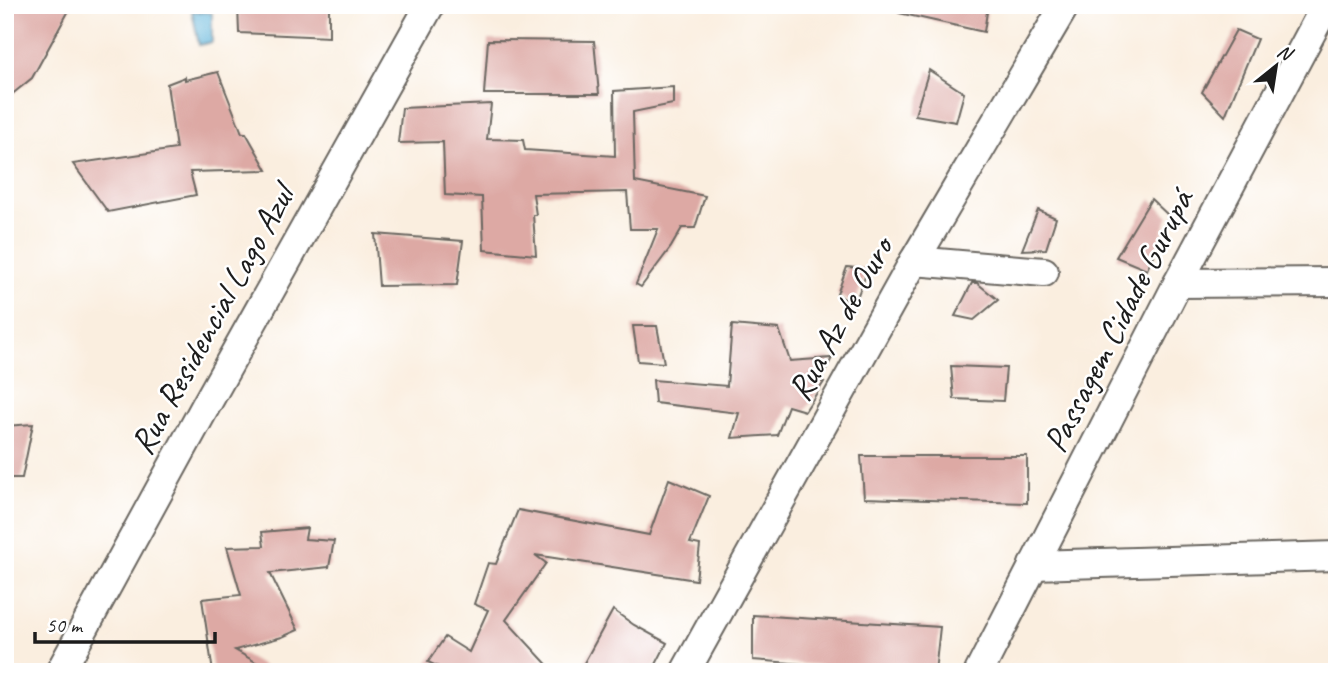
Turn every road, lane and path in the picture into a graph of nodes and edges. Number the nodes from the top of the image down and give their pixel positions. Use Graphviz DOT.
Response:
graph roads {
  1 [pos="430,5"];
  2 [pos="1065,5"];
  3 [pos="1326,5"];
  4 [pos="914,261"];
  5 [pos="1044,272"];
  6 [pos="1337,282"];
  7 [pos="1178,283"];
  8 [pos="1337,556"];
  9 [pos="1033,565"];
  10 [pos="60,672"];
  11 [pos="685,672"];
  12 [pos="979,672"];
  1 -- 10 [label="street, Rua Residencial Lago Azul"];
  2 -- 4 [label="street, Rua Az de Ouro"];
  3 -- 7 [label="street, Passagem Cidade Gurupá"];
  4 -- 5 [label="street"];
  4 -- 11 [label="street, Rua Az de Ouro"];
  6 -- 7 [label="street"];
  7 -- 9 [label="street, Passagem Cidade Gurupá"];
  8 -- 9 [label="street"];
  9 -- 12 [label="street, Passagem Cidade Gurupá"];
}
